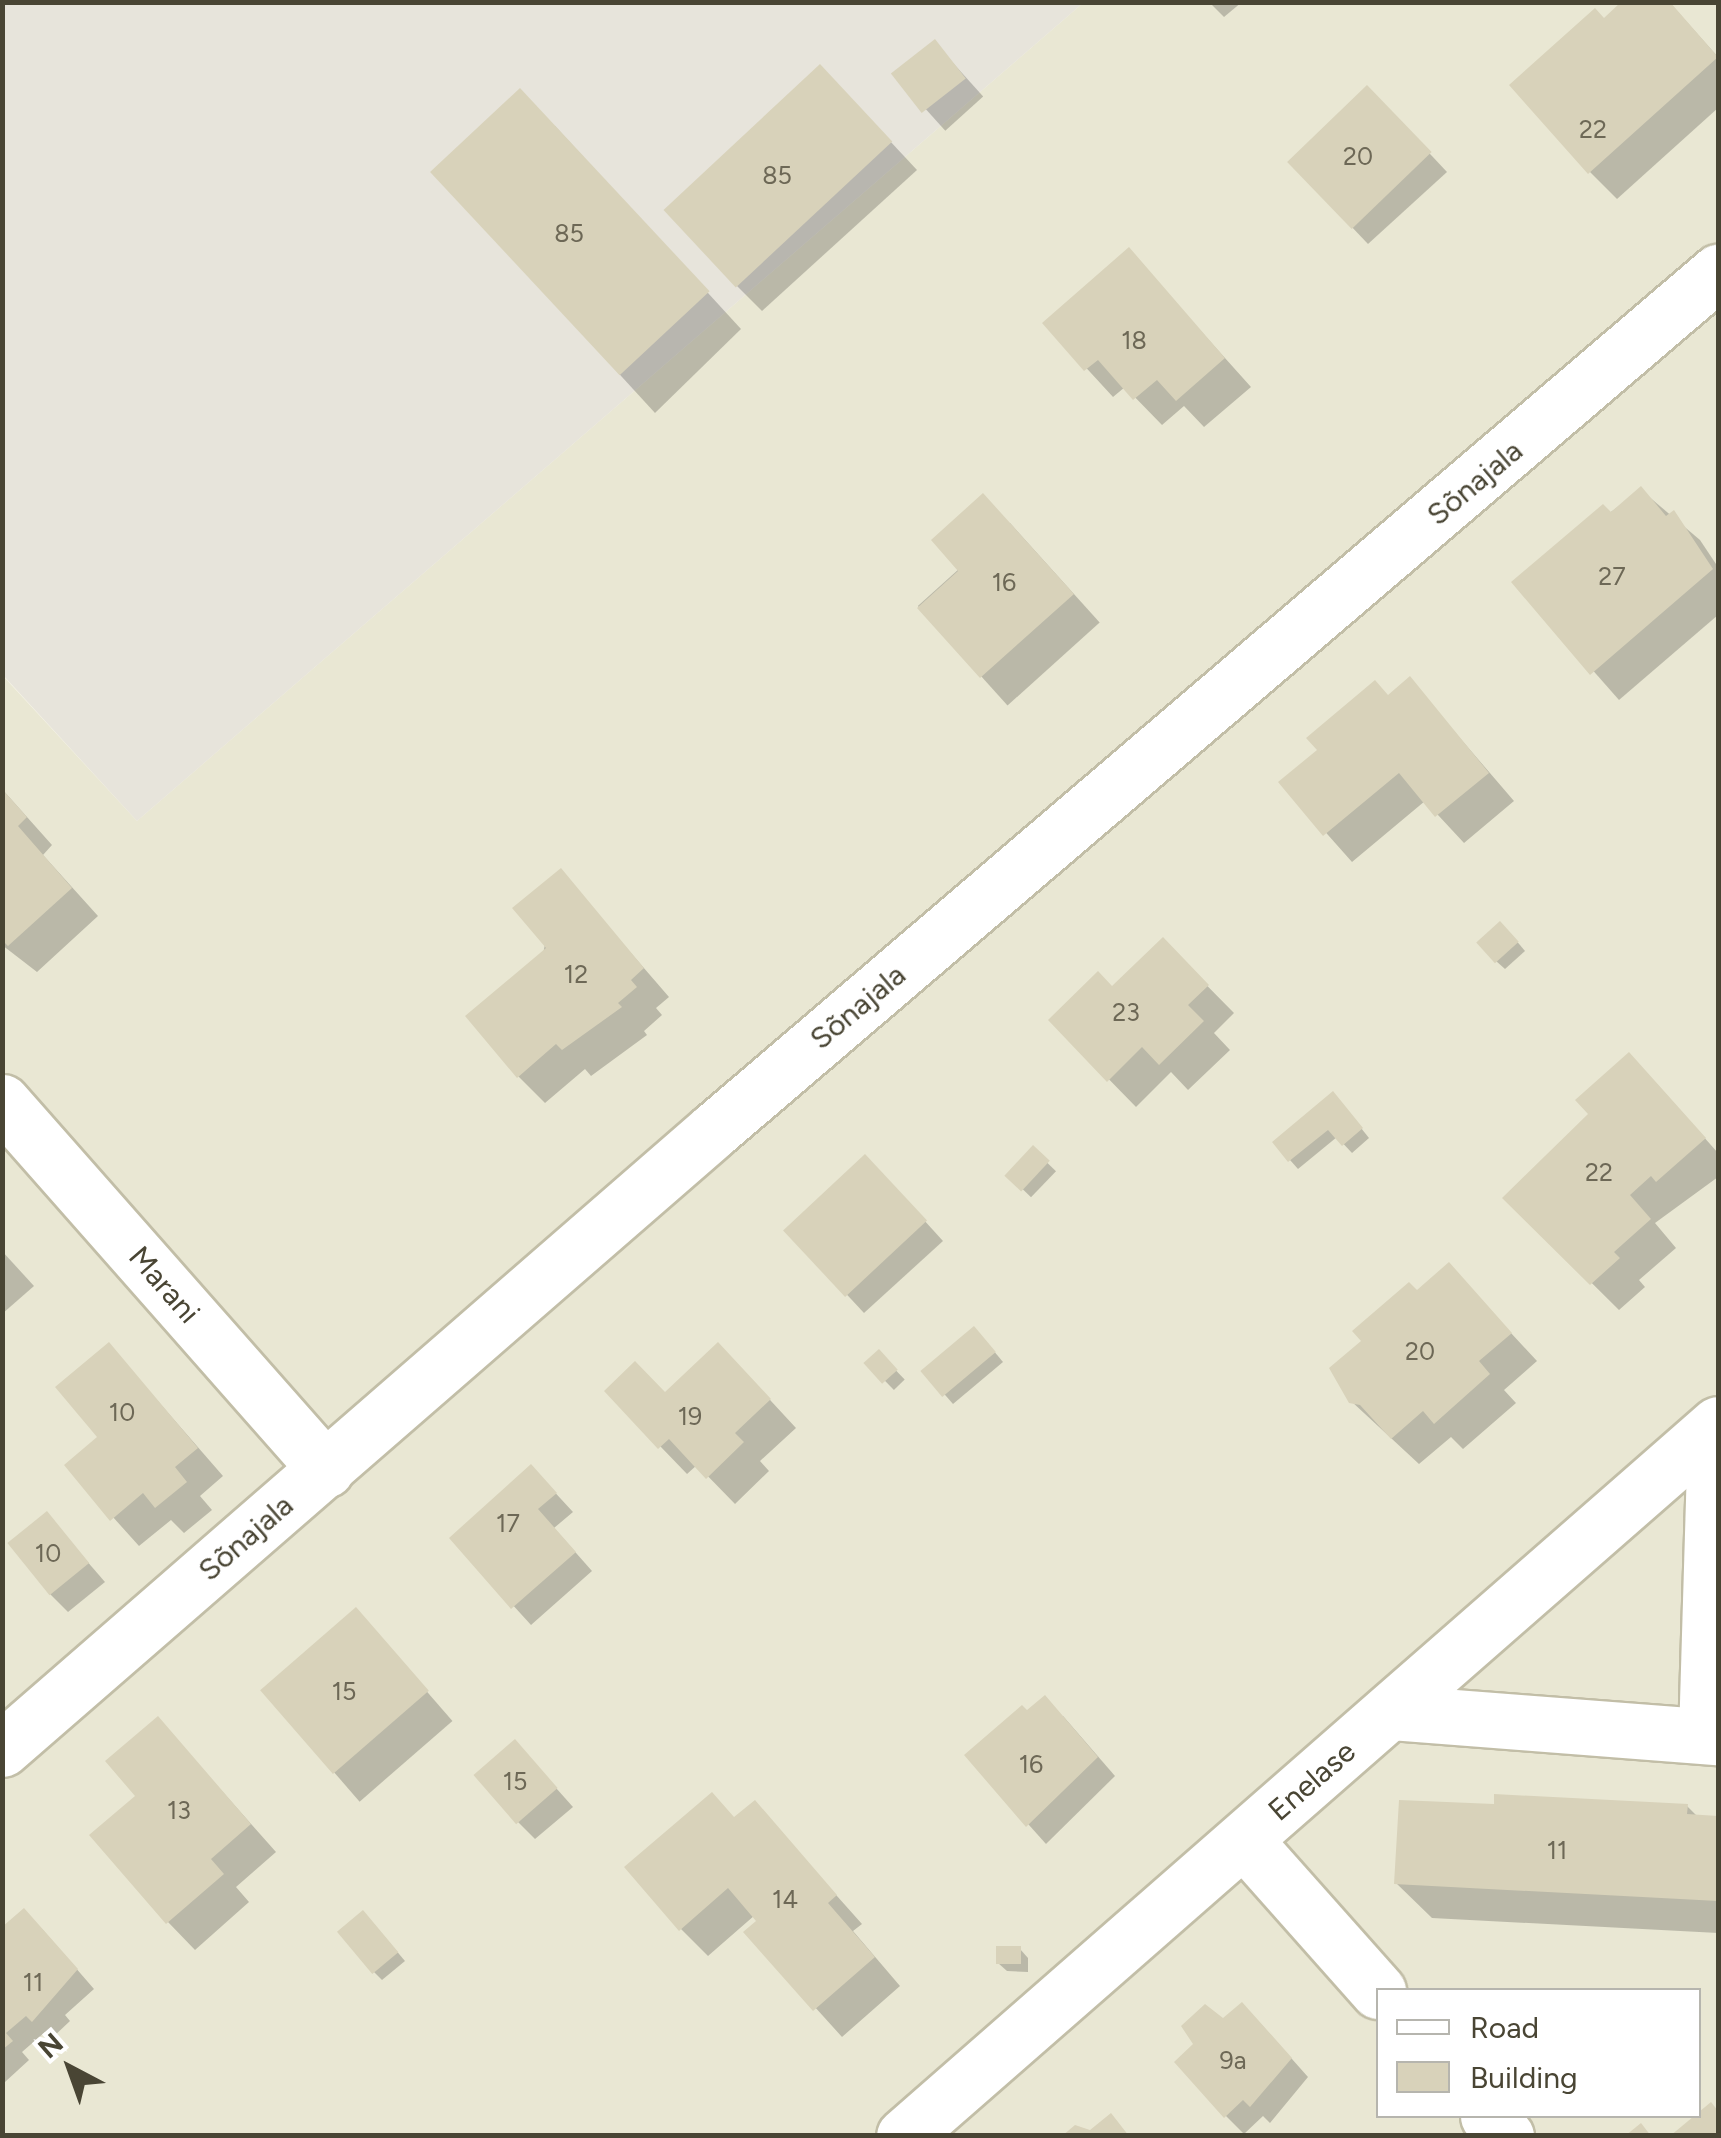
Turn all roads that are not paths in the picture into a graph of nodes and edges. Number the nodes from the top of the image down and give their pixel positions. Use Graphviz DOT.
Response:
graph roads {
  1 [pos="1718,272"];
  2 [pos="2,1102"];
  3 [pos="1716,1426"];
  4 [pos="326,1469"];
  5 [pos="1390,1712"];
  6 [pos="1712,1737"];
  7 [pos="2,1749"];
  8 [pos="1244,1840"];
  9 [pos="1376,1990"];
  10 [pos="904,2136"];
  1 -- 4 [label="street, Sõnajala"];
  2 -- 4 [label="street, Marani"];
  3 -- 5 [label="street, Enelase"];
  3 -- 6 [label="street"];
  4 -- 7 [label="street, Sõnajala"];
  5 -- 6 [label="street"];
  5 -- 8 [label="street, Enelase"];
  8 -- 9 [label="street"];
  8 -- 10 [label="street, Enelase"];
}
